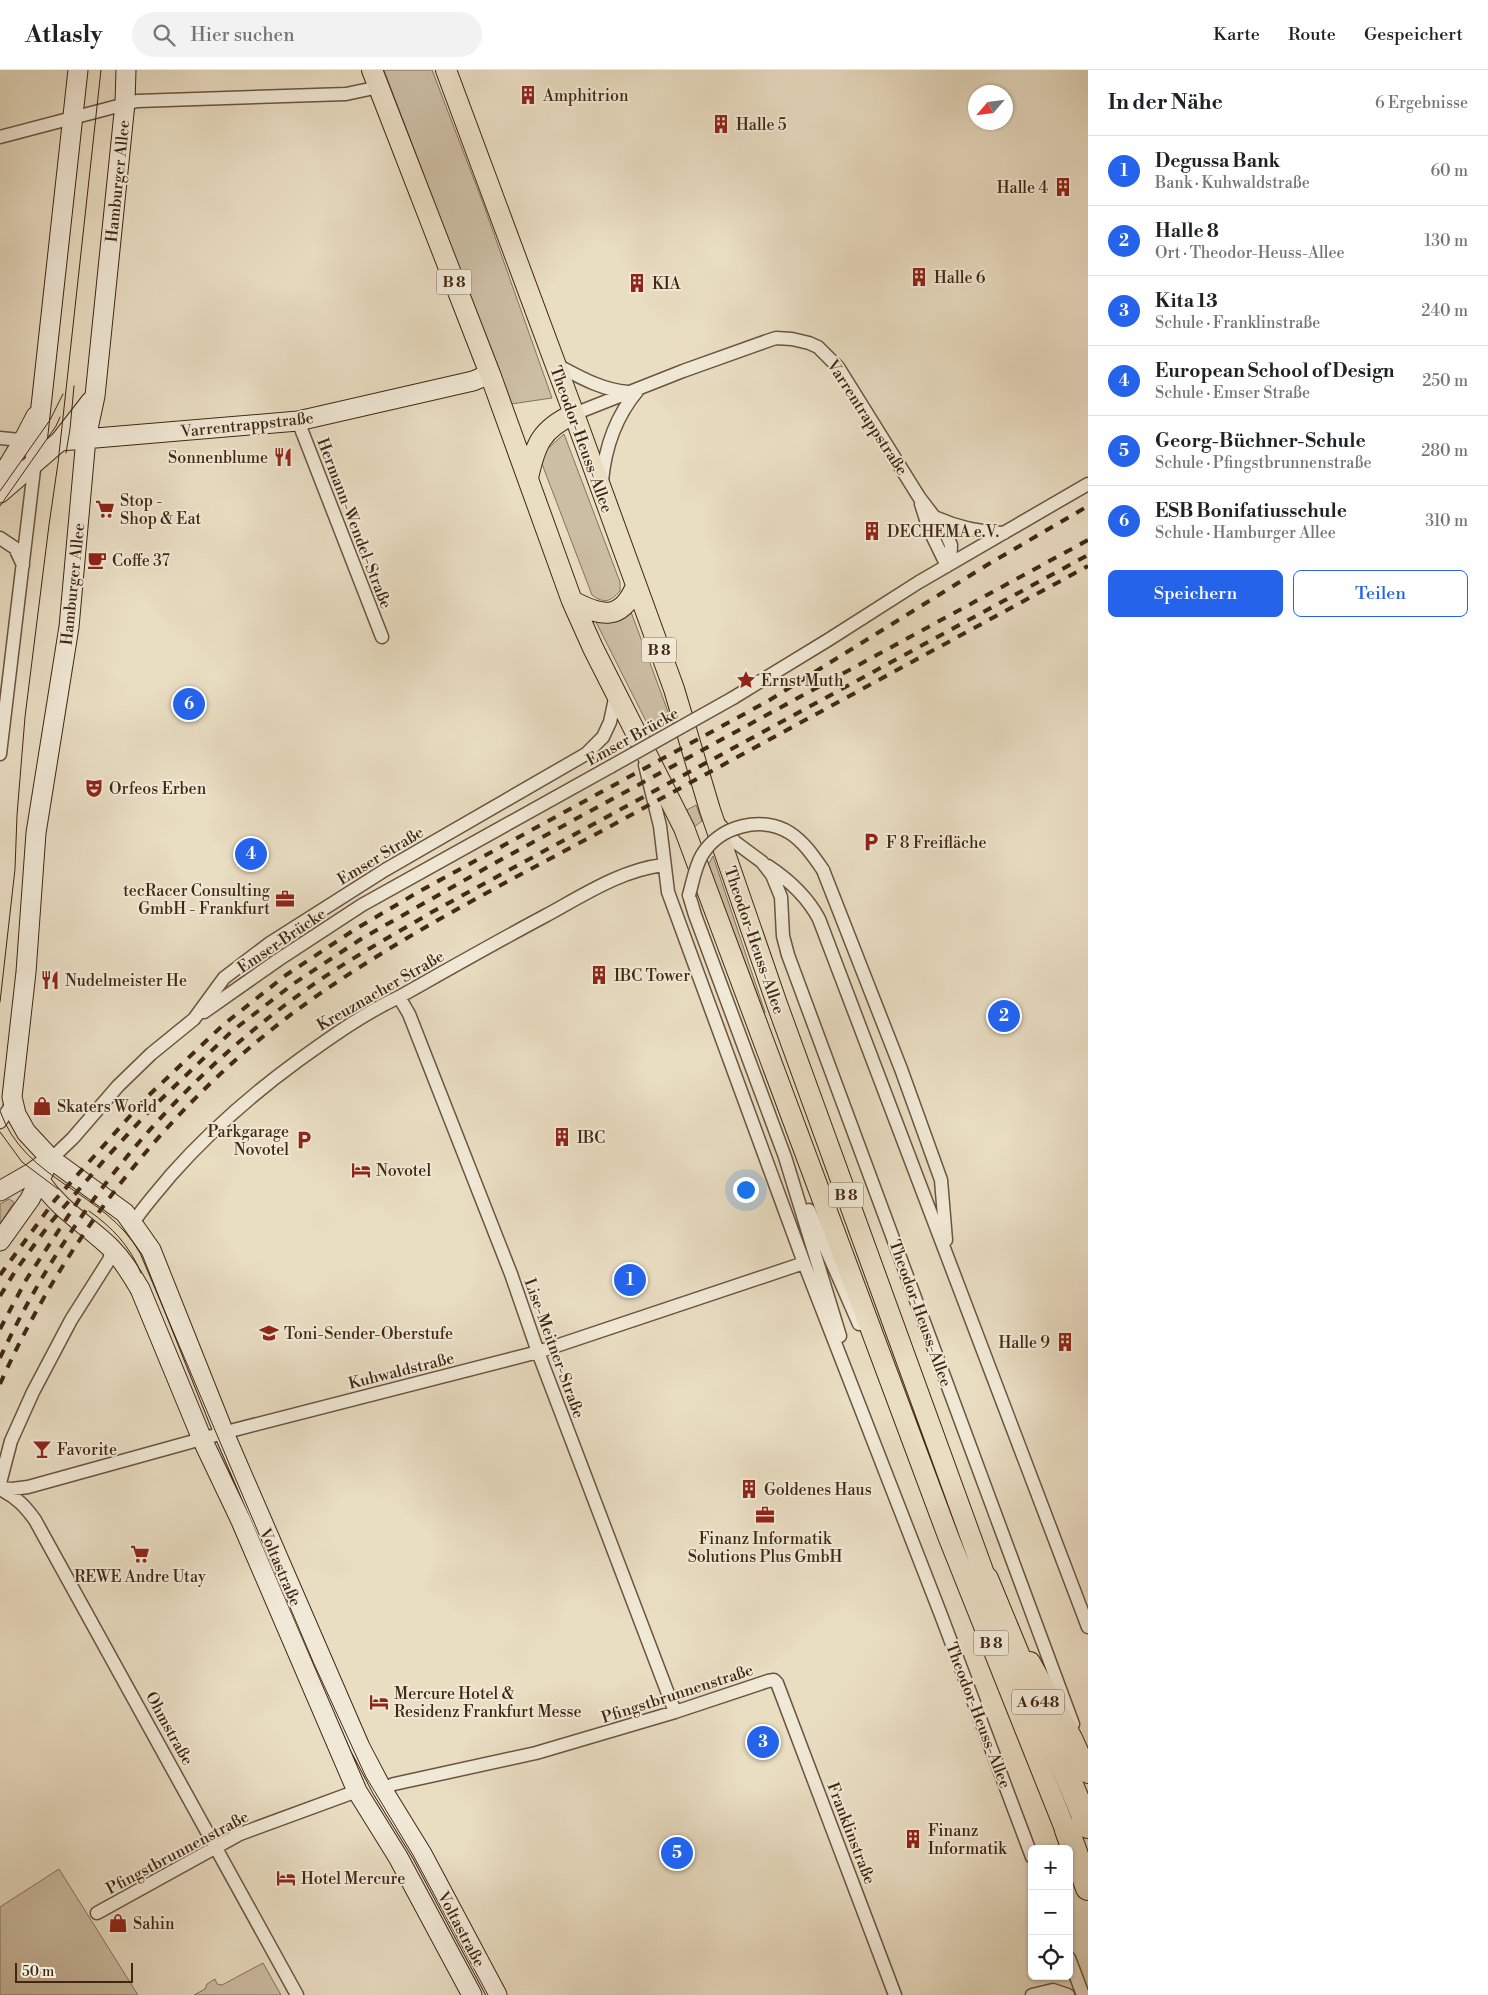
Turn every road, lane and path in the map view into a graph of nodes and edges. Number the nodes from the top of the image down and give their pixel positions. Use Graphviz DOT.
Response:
graph roads {
  1 [pos="78,70"];
  2 [pos="126,70"];
  3 [pos="446,70"];
  4 [pos="375,79"];
  5 [pos="125,103"];
  6 [pos="73,117"];
  7 [pos="0,137"];
  8 [pos="555,364"];
  9 [pos="490,374"];
  10 [pos="635,390"];
  11 [pos="95,396"];
  12 [pos="574,414"];
  13 [pos="298,421"];
  14 [pos="0,438"];
  15 [pos="86,438"];
  16 [pos="31,440"];
  17 [pos="60,441"];
  18 [pos="35,461"];
  19 [pos="528,478"];
  20 [pos="0,479"];
  21 [pos="1088,484"];
  22 [pos="602,491"];
  23 [pos="0,493"];
  24 [pos="919,496"];
  25 [pos="936,518"];
  26 [pos="1004,532"];
  27 [pos="0,538"];
  28 [pos="949,565"];
  29 [pos="23,566"];
  30 [pos="636,586"];
  31 [pos="572,601"];
  32 [pos="382,637"];
  33 [pos="616,694"];
  34 [pos="637,734"];
  35 [pos="0,754"];
  36 [pos="710,810"];
  37 [pos="762,862"];
  38 [pos="663,865"];
  39 [pos="399,997"];
  40 [pos="194,1020"];
  41 [pos="12,1097"];
  42 [pos="0,1122"];
  43 [pos="785,1157"];
  44 [pos="51,1159"];
  45 [pos="40,1182"];
  46 [pos="0,1191"];
  47 [pos="133,1223"];
  48 [pos="0,1241"];
  49 [pos="112,1249"];
  50 [pos="947,1255"];
  51 [pos="804,1263"];
  52 [pos="538,1352"];
  53 [pos="224,1432"];
  54 [pos="870,1434"];
  55 [pos="202,1439"];
  56 [pos="917,1454"];
  57 [pos="0,1483"];
  58 [pos="0,1488"];
  59 [pos="986,1579"];
  60 [pos="1088,1627"];
  61 [pos="777,1682"];
  62 [pos="675,1712"];
  63 [pos="1086,1769"];
  64 [pos="382,1789"];
  65 [pos="357,1791"];
  66 [pos="1077,1828"];
  67 [pos="1028,1846"];
  68 [pos="217,1847"];
  69 [pos="1088,1888"];
  70 [pos="1088,1901"];
  71 [pos="97,1913"];
  72 [pos="1073,1969"];
  73 [pos="298,1995"];
  74 [pos="472,1995"];
  75 [pos="498,1995"];
  76 [pos="895,1995"];
  77 [pos="1032,1995"];
  78 [pos="1068,1995"];
  79 [pos="1083,1995"];
  1 -- 6 [label="street"];
  2 -- 5 [label="street, Hamburger Allee"];
  3 -- 8 [label="main road, Theodor-Heuss-Allee / B 8"];
  4 -- 5 [label="street"];
  4 -- 9 [label="main road, Theodor-Heuss-Allee / B 8"];
  5 -- 6 [label="street"];
  5 -- 11 [label="street, Hamburger Allee"];
  6 -- 7 [label="street"];
  6 -- 16 [label="street"];
  8 -- 10 [label="street"];
  8 -- 12 [label="main road, Theodor-Heuss-Allee / B 8"];
  9 -- 13 [label="street, Varrentrappstraße"];
  9 -- 19 [label="main road, Theodor-Heuss-Allee / B 8"];
  10 -- 12 [label="street, Varrentrappstraße"];
  10 -- 22 [label="street"];
  10 -- 24 [label="street, Varrentrappstraße"];
  11 -- 15 [label="street, Hamburger Allee"];
  11 -- 17 [label="street"];
  12 -- 19 [label="main road"];
  12 -- 22 [label="main road, Theodor-Heuss-Allee / B 8"];
  13 -- 15 [label="street, Varrentrappstraße"];
  13 -- 32 [label="street, Hermann-Wendel-Straße"];
  14 -- 16 [label="street, Varrentrappstraße"];
  15 -- 17 [label="street, Varrentrappstraße"];
  15 -- 41 [label="street, Hamburger Allee"];
  16 -- 17 [label="street, Varrentrappstraße"];
  16 -- 18 [label="street"];
  16 -- 20 [label="street"];
  17 -- 18 [label="street"];
  18 -- 23 [label="street"];
  18 -- 29 [label="street"];
  19 -- 31 [label="main road, Theodor-Heuss-Allee / B 8"];
  21 -- 26 [label="street, Emser Brücke"];
  22 -- 30 [label="main road, Theodor-Heuss-Allee / B 8"];
  24 -- 25 [label="street, Varrentrappstraße"];
  24 -- 28 [label="street, Varrentrappstraße"];
  25 -- 26 [label="street"];
  25 -- 28 [label="street, Varrentrappstraße"];
  26 -- 28 [label="street, Emser Brücke"];
  27 -- 29 [label="street"];
  28 -- 40 [label="street, Emser Brücke, bridge"];
  29 -- 35 [label="street"];
  30 -- 31 [label="main road"];
  30 -- 36 [label="main road, Theodor-Heuss-Allee / B 8"];
  31 -- 33 [label="main road, Theodor-Heuss-Allee / B 8"];
  33 -- 34 [label="main road, Theodor-Heuss-Allee / B 8"];
  33 -- 40 [label="street, Emser Straße"];
  34 -- 38 [label="street, Theodor-Heuss-Allee"];
  34 -- 56 [label="main road, Theodor-Heuss-Allee / B 8"];
  36 -- 37 [label="street, Theodor-Heuss-Allee"];
  36 -- 59 [label="main road, Theodor-Heuss-Allee / B 8"];
  37 -- 50 [label="street, Theodor-Heuss-Allee"];
  37 -- 63 [label="street, Theodor-Heuss-Allee"];
  38 -- 39 [label="street, Kreuznacher Straße"];
  38 -- 51 [label="street, Theodor-Heuss-Allee"];
  39 -- 47 [label="street, Kreuznacher Straße"];
  39 -- 52 [label="street, Lise-Meitner-Straße"];
  40 -- 44 [label="street, Emser Straße"];
  41 -- 42 [label="street, Hamburger Allee"];
  41 -- 44 [label="street, Hamburger Allee"];
  43 -- 50 [label="street, Theodor-Heuss-Allee, bridge"];
  43 -- 54 [label="street, Theodor-Heuss-Allee"];
  43 -- 56 [label="street, Theodor-Heuss-Allee"];
  44 -- 45 [label="street"];
  44 -- 46 [label="street"];
  44 -- 47 [label="street, Voltastraße"];
  45 -- 48 [label="street"];
  45 -- 49 [label="street, Voltastraße"];
  47 -- 53 [label="street, Voltastraße"];
  49 -- 55 [label="street, Voltastraße"];
  49 -- 57 [label="street"];
  50 -- 60 [label="street, Theodor-Heuss-Allee"];
  51 -- 52 [label="street, Kuhwaldstraße"];
  51 -- 54 [label="street, Theodor-Heuss-Allee"];
  52 -- 53 [label="street, Kuhwaldstraße"];
  52 -- 62 [label="street, Lise-Meitner-Straße"];
  53 -- 55 [label="street, Kuhwaldstraße"];
  53 -- 64 [label="street, Voltastraße"];
  54 -- 67 [label="street, Theodor-Heuss-Allee"];
  55 -- 58 [label="street, Kuhwaldstraße"];
  55 -- 65 [label="street, Voltastraße"];
  56 -- 66 [label="main road, Theodor-Heuss-Allee / B 8"];
  58 -- 68 [label="street, Ohmstraße"];
  59 -- 63 [label="main road, Theodor-Heuss-Allee"];
  59 -- 66 [label="highway, Theodor-Heuss-Allee / A 648"];
  61 -- 62 [label="street, Pfingstbrunnenstraße"];
  61 -- 76 [label="street, Franklinstraße"];
  62 -- 64 [label="street, Pfingstbrunnenstraße"];
  64 -- 75 [label="street, Voltastraße"];
  65 -- 68 [label="street, Pfingstbrunnenstraße"];
  65 -- 74 [label="street, Voltastraße"];
  66 -- 69 [label="highway, Theodor-Heuss-Allee / A 648"];
  66 -- 70 [label="main road"];
  68 -- 71 [label="street, Pfingstbrunnenstraße"];
  68 -- 73 [label="street, Ohmstraße"];
  72 -- 79 [label="street"];
  77 -- 78 [label="street"];
}
